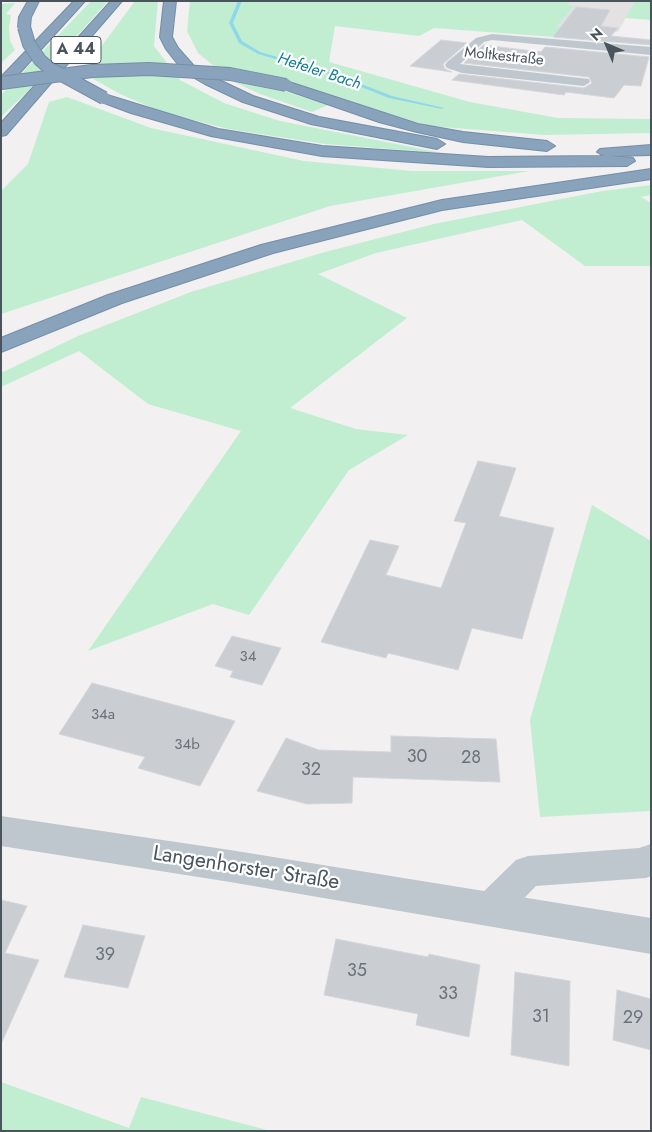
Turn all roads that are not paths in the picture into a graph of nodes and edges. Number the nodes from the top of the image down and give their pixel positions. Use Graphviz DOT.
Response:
graph roads {
  1 [pos="34,1"];
  2 [pos="80,1"];
  3 [pos="117,1"];
  4 [pos="170,1"];
  5 [pos="651,51"];
  6 [pos="584,82"];
  7 [pos="1,84"];
  8 [pos="34,98"];
  9 [pos="1,132"];
  10 [pos="7,146"];
  11 [pos="651,150"];
  12 [pos="651,160"];
  13 [pos="651,174"];
  14 [pos="1,346"];
  15 [pos="1,831"];
  16 [pos="651,859"];
  17 [pos="490,909"];
  18 [pos="651,936"];
  1 -- 12 [label="highway, bridge"];
  2 -- 7 [label="highway, A 44"];
  3 -- 8 [label="highway, A 44"];
  4 -- 11 [label="highway"];
  5 -- 6 [label="street, Moltkestraße"];
  7 -- 11 [label="highway, bridge"];
  8 -- 9 [label="highway, A 44"];
  8 -- 10 [label="highway"];
  13 -- 14 [label="highway"];
  15 -- 17 [label="street, Langenhorster Straße"];
  16 -- 17 [label="street"];
  17 -- 18 [label="street, Langenhorster Straße"];
}
